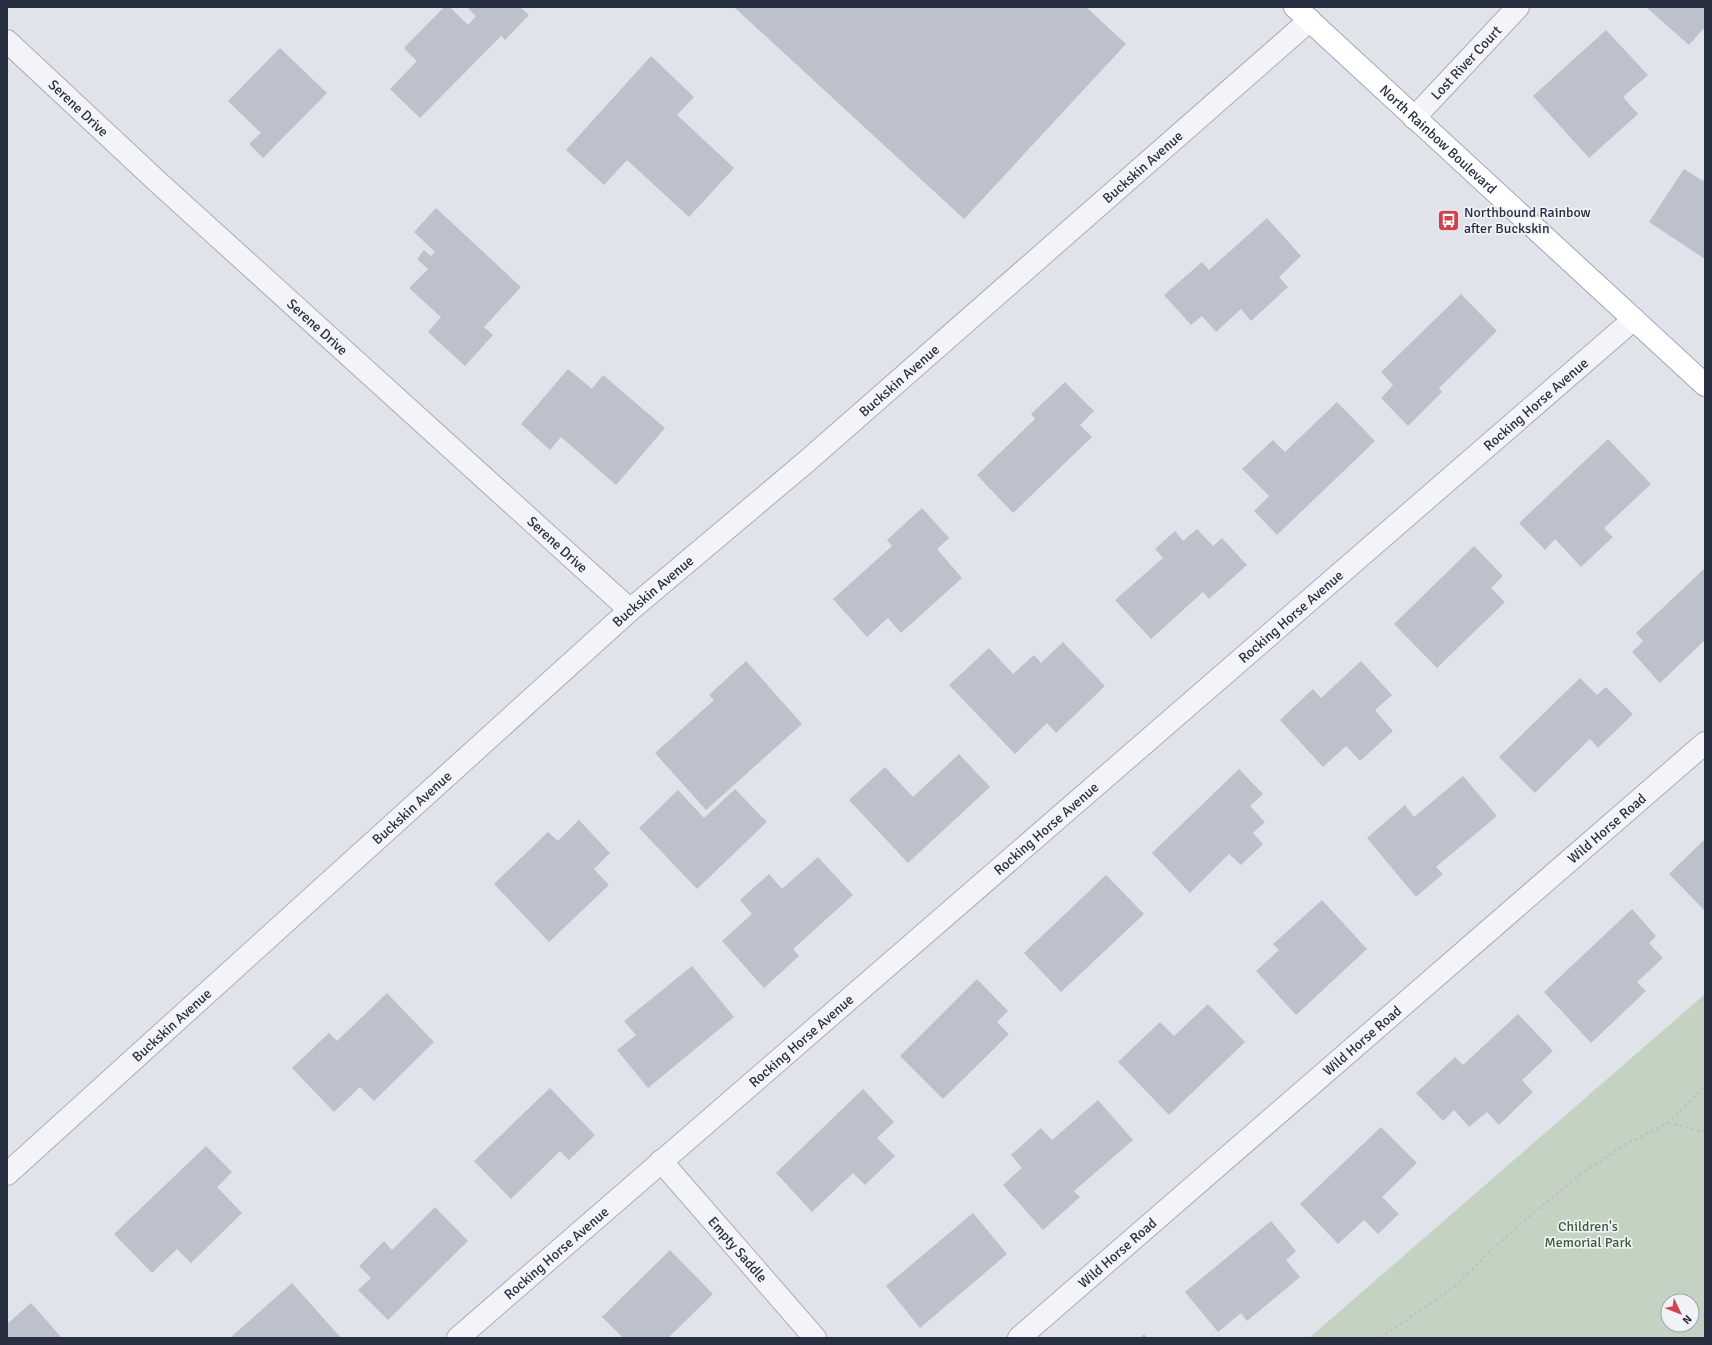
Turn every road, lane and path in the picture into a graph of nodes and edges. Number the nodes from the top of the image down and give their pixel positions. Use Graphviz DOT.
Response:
graph roads {
  1 [pos="1518,7"];
  2 [pos="1302,14"];
  3 [pos="7,41"];
  4 [pos="1414,118"];
  5 [pos="1634,319"];
  6 [pos="1705,385"];
  7 [pos="630,610"];
  8 [pos="1705,743"];
  9 [pos="1705,1086"];
  10 [pos="1668,1122"];
  11 [pos="1705,1132"];
  12 [pos="661,1161"];
  13 [pos="7,1174"];
  14 [pos="458,1338"];
  15 [pos="815,1338"];
  16 [pos="1019,1338"];
  17 [pos="1380,1338"];
  1 -- 4 [label="street, Lost River Court"];
  2 -- 4 [label="main road, North Rainbow Boulevard"];
  2 -- 7 [label="street, Buckskin Avenue"];
  3 -- 7 [label="street, Serene Drive"];
  4 -- 5 [label="main road, North Rainbow Boulevard"];
  5 -- 6 [label="main road, North Rainbow Boulevard"];
  5 -- 12 [label="street, Rocking Horse Avenue"];
  7 -- 13 [label="street, Buckskin Avenue"];
  8 -- 16 [label="street, Wild Horse Road"];
  9 -- 10 [label="path"];
  10 -- 11 [label="path"];
  10 -- 17 [label="path"];
  12 -- 14 [label="street, Rocking Horse Avenue"];
  12 -- 15 [label="street, Empty Saddle"];
}
